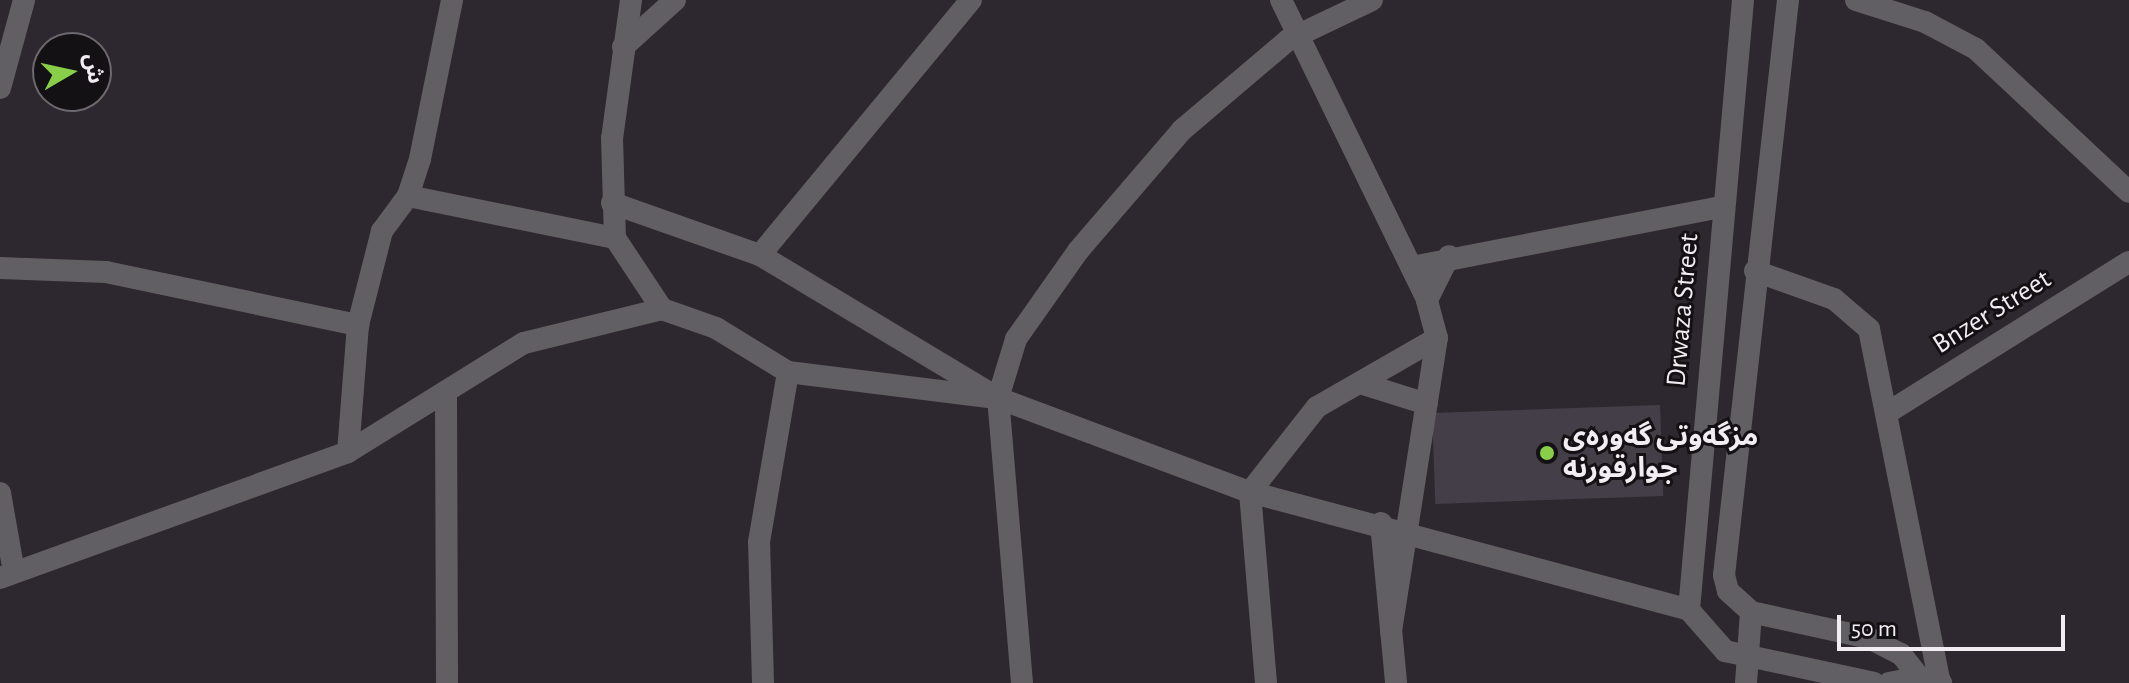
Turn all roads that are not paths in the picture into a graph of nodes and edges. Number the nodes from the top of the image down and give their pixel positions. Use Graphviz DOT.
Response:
graph roads {
  1 [pos="24,0"];
  2 [pos="452,0"];
  3 [pos="631,0"];
  4 [pos="675,0"];
  5 [pos="971,0"];
  6 [pos="1281,0"];
  7 [pos="1372,0"];
  8 [pos="1743,0"];
  9 [pos="1788,0"];
  10 [pos="1856,0"];
  11 [pos="1301,31"];
  12 [pos="623,47"];
  13 [pos="4,49"];
  14 [pos="0,88"];
  15 [pos="2129,192"];
  16 [pos="408,196"];
  17 [pos="612,203"];
  18 [pos="1722,207"];
  19 [pos="615,238"];
  20 [pos="760,255"];
  21 [pos="1449,256"];
  22 [pos="2129,262"];
  23 [pos="1412,267"];
  24 [pos="0,268"];
  25 [pos="1755,271"];
  26 [pos="1427,300"];
  27 [pos="662,309"];
  28 [pos="358,325"];
  29 [pos="1437,338"];
  30 [pos="788,372"];
  31 [pos="1360,383"];
  32 [pos="446,398"];
  33 [pos="998,398"];
  34 [pos="1427,404"];
  35 [pos="1887,413"];
  36 [pos="348,452"];
  37 [pos="1250,492"];
  38 [pos="0,493"];
  39 [pos="1381,523"];
  40 [pos="1407,529"];
  41 [pos="7,575"];
  42 [pos="1689,610"];
  43 [pos="1751,612"];
  44 [pos="1391,631"];
  45 [pos="1743,657"];
  46 [pos="1933,681"];
  47 [pos="447,683"];
  48 [pos="763,683"];
  49 [pos="1022,683"];
  50 [pos="1266,683"];
  51 [pos="1396,683"];
  52 [pos="1746,683"];
  53 [pos="1874,683"];
  54 [pos="1889,683"];
  1 -- 13 [label="street"];
  2 -- 16 [label="street"];
  3 -- 12 [label="street"];
  4 -- 12 [label="street"];
  5 -- 20 [label="street"];
  6 -- 11 [label="street"];
  7 -- 11 [label="street"];
  8 -- 18 [label="street, Drwaza Street"];
  9 -- 25 [label="street"];
  10 -- 15 [label="street"];
  11 -- 23 [label="street"];
  11 -- 33 [label="street"];
  12 -- 17 [label="street"];
  13 -- 14 [label="street"];
  16 -- 19 [label="street"];
  16 -- 28 [label="street"];
  17 -- 19 [label="street"];
  17 -- 20 [label="street"];
  18 -- 21 [label="street"];
  18 -- 42 [label="street, Drwaza Street"];
  19 -- 27 [label="street"];
  20 -- 33 [label="street"];
  21 -- 23 [label="street"];
  21 -- 26 [label="street"];
  22 -- 35 [label="street, Bnzer Street"];
  23 -- 26 [label="street"];
  24 -- 28 [label="street"];
  25 -- 35 [label="street"];
  25 -- 43 [label="street"];
  26 -- 29 [label="street"];
  27 -- 30 [label="street"];
  27 -- 32 [label="street"];
  28 -- 36 [label="street"];
  29 -- 31 [label="street"];
  29 -- 34 [label="street"];
  30 -- 33 [label="street"];
  30 -- 48 [label="street"];
  31 -- 34 [label="street"];
  31 -- 37 [label="street"];
  32 -- 36 [label="street"];
  32 -- 47 [label="street"];
  33 -- 37 [label="street"];
  33 -- 49 [label="street"];
  34 -- 40 [label="street"];
  35 -- 46 [label="street"];
  36 -- 41 [label="street"];
  37 -- 39 [label="street"];
  37 -- 50 [label="street"];
  38 -- 41 [label="street"];
  39 -- 40 [label="street"];
  39 -- 44 [label="street"];
  40 -- 42 [label="street"];
  40 -- 44 [label="street"];
  42 -- 45 [label="street"];
  43 -- 45 [label="street"];
  43 -- 46 [label="street"];
  44 -- 51 [label="street"];
  45 -- 52 [label="street"];
  45 -- 53 [label="street"];
  46 -- 54 [label="street"];
}
